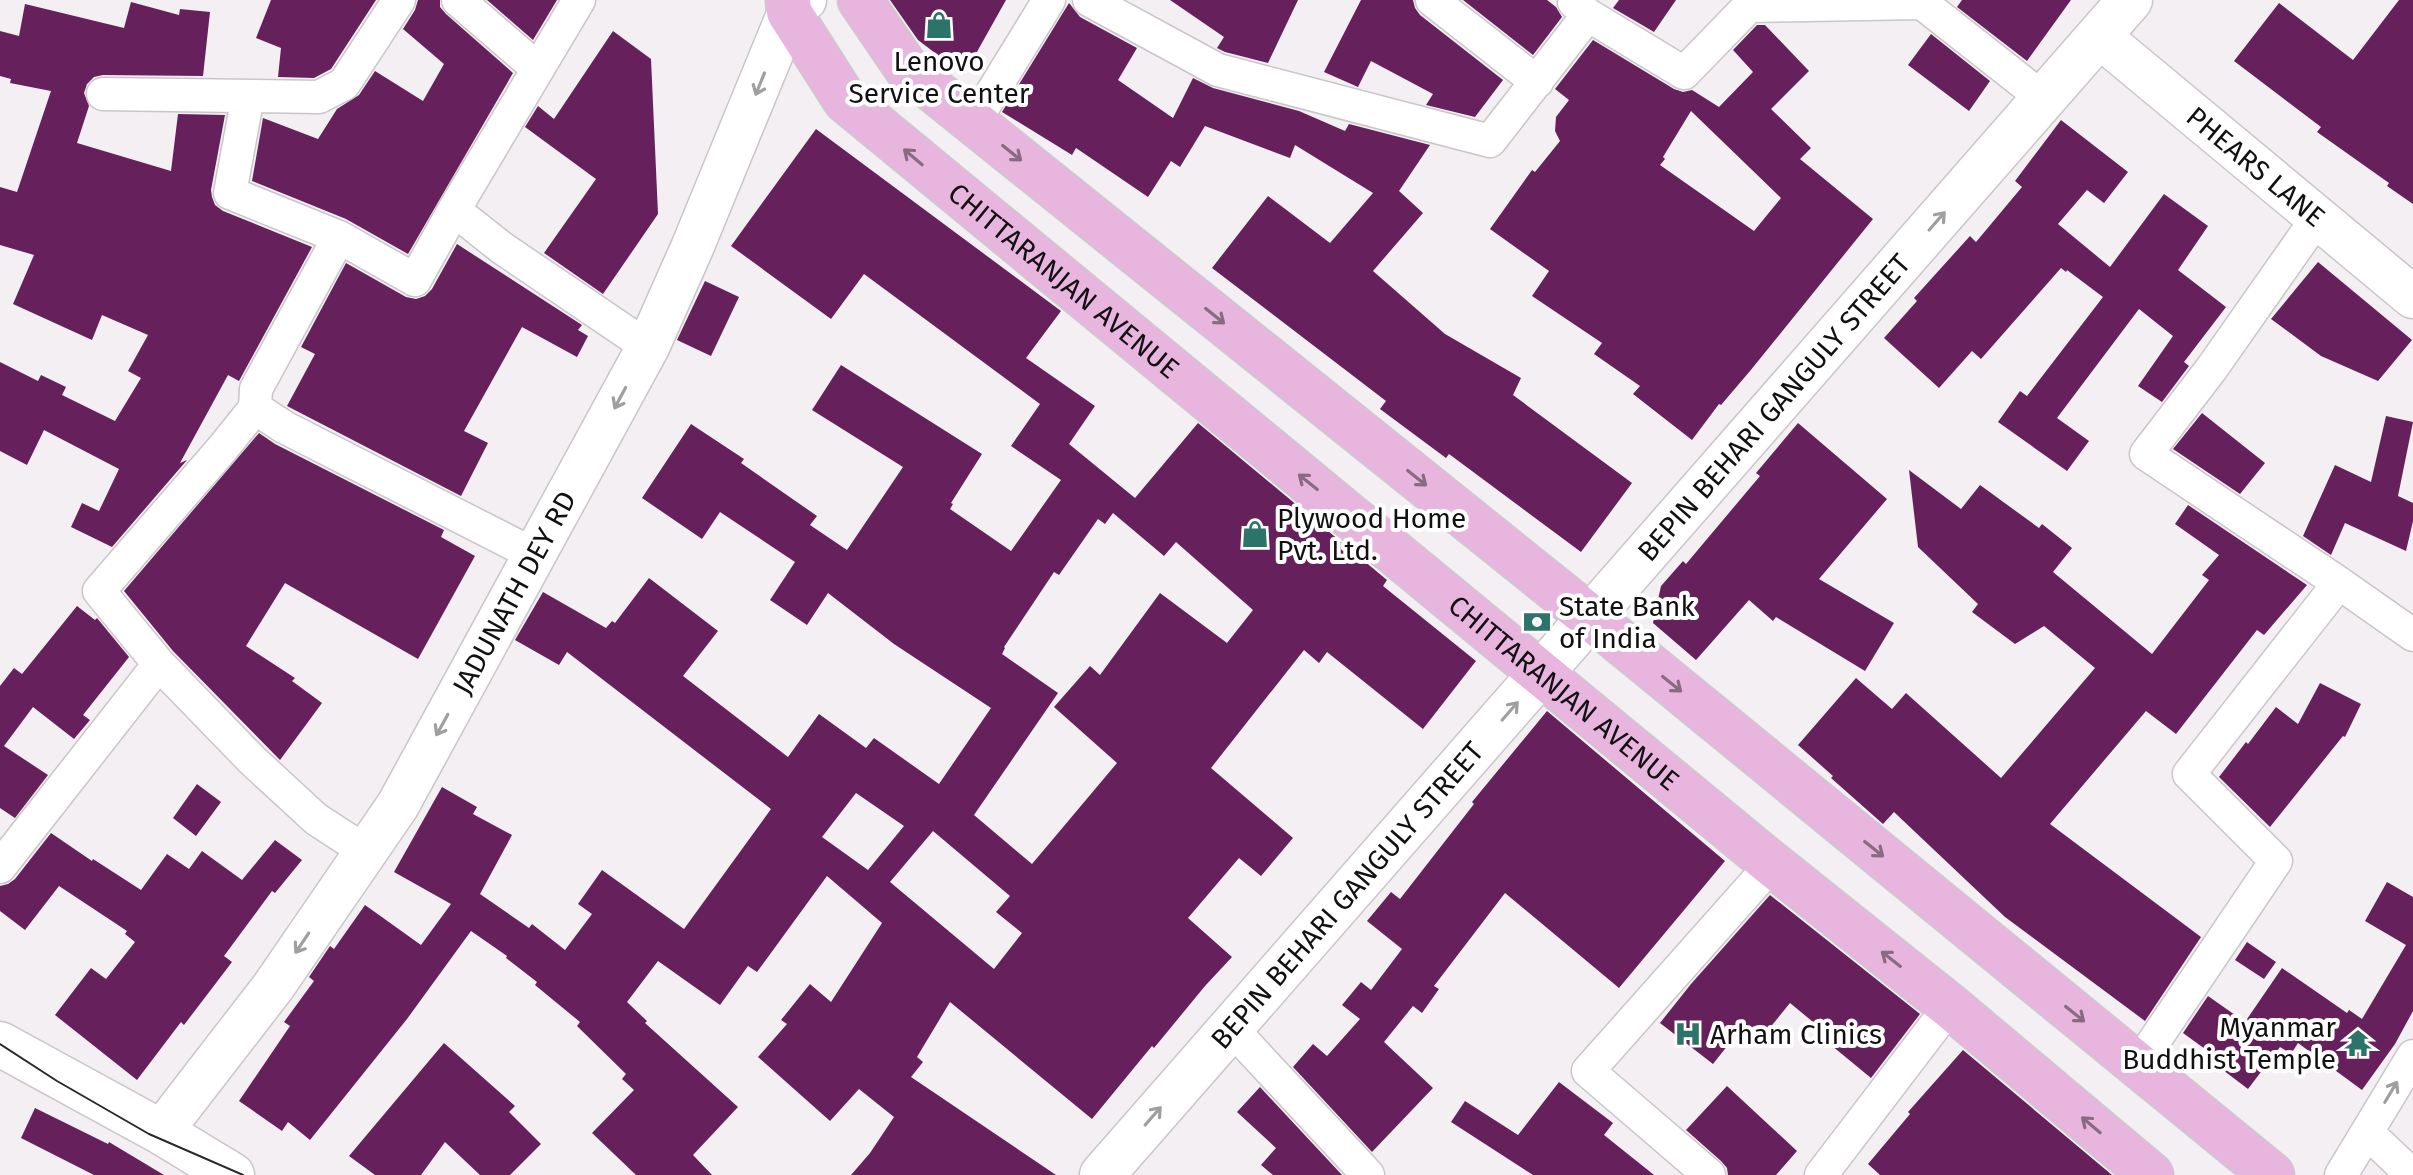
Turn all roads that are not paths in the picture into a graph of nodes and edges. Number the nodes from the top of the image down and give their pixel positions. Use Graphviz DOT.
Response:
graph roads {
  1 [pos="399,0"];
  2 [pos="458,0"];
  3 [pos="579,0"];
  4 [pos="860,0"];
  5 [pos="1049,0"];
  6 [pos="1089,0"];
  7 [pos="1432,0"];
  8 [pos="794,4"];
  9 [pos="1580,7"];
  10 [pos="2120,10"];
  11 [pos="538,69"];
  12 [pos="1537,82"];
  13 [pos="103,94"];
  14 [pos="248,96"];
  15 [pos="2044,99"];
  16 [pos="974,122"];
  17 [pos="454,210"];
  18 [pos="2318,217"];
  19 [pos="339,237"];
  20 [pos="2413,297"];
  21 [pos="648,347"];
  22 [pos="255,408"];
  23 [pos="535,555"];
  24 [pos="2339,583"];
  25 [pos="1590,617"];
  26 [pos="2413,635"];
  27 [pos="159,664"];
  28 [pos="1542,674"];
  29 [pos="365,851"];
  30 [pos="1772,864"];
  31 [pos="0,867"];
  32 [pos="1950,1006"];
  33 [pos="1231,1028"];
  34 [pos="0,1044"];
  35 [pos="2413,1056"];
  36 [pos="2138,1065"];
  37 [pos="161,1132"];
  38 [pos="2367,1132"];
  39 [pos="1831,1172"];
  40 [pos="232,1175"];
  41 [pos="1102,1175"];
  42 [pos="1368,1175"];
  43 [pos="1709,1175"];
  44 [pos="2151,1175"];
  45 [pos="2272,1175"];
  46 [pos="2341,1175"];
  47 [pos="2412,1175"];
  1 -- 14 [label="street"];
  2 -- 11 [label="street"];
  3 -- 11 [label="street"];
  4 -- 16 [label="main road"];
  5 -- 16 [label="street"];
  6 -- 12 [label="street"];
  7 -- 12 [label="street"];
  8 -- 21 [label="street, JADUNATH DEY RD, one-way"];
  28 -- 8 [label="main road, CHITTARANJAN AVENUE, one-way"];
  9 -- 12 [label="street"];
  9 -- 15 [label="street"];
  10 -- 15 [label="main road, BEPIN BEHARI GANGULY STREET"];
  10 -- 18 [label="street, PHEARS LANE"];
  11 -- 17 [label="street"];
  13 -- 14 [label="street"];
  14 -- 19 [label="street"];
  25 -- 15 [label="main road, BEPIN BEHARI GANGULY STREET, one-way"];
  16 -- 25 [label="main road, one-way"];
  17 -- 19 [label="street"];
  17 -- 21 [label="street"];
  18 -- 20 [label="street, PHEARS LANE"];
  18 -- 24 [label="street"];
  19 -- 22 [label="street"];
  21 -- 23 [label="street, JADUNATH DEY RD, one-way"];
  22 -- 23 [label="street"];
  22 -- 27 [label="street"];
  23 -- 29 [label="street, JADUNATH DEY RD, one-way"];
  24 -- 26 [label="street"];
  24 -- 36 [label="street"];
  25 -- 28 [label="main road, BEPIN BEHARI GANGULY STREET"];
  25 -- 36 [label="main road, one-way"];
  27 -- 29 [label="street"];
  27 -- 31 [label="street"];
  28 -- 30 [label="main road, CHITTARANJAN AVENUE"];
  33 -- 28 [label="main road, BEPIN BEHARI GANGULY STREET, one-way"];
  29 -- 37 [label="street, JADUNATH DEY RD, one-way"];
  32 -- 30 [label="main road, CHITTARANJAN AVENUE, one-way"];
  30 -- 43 [label="street"];
  32 -- 39 [label="street"];
  44 -- 32 [label="main road, CHITTARANJAN AVENUE, one-way"];
  41 -- 33 [label="main road, BEPIN BEHARI GANGULY STREET, one-way"];
  33 -- 42 [label="street"];
  34 -- 37 [label="main road"];
  38 -- 35 [label="street, one-way"];
  36 -- 45 [label="main road"];
  37 -- 40 [label="main road"];
  38 -- 46 [label="street"];
  38 -- 47 [label="street"];
}
